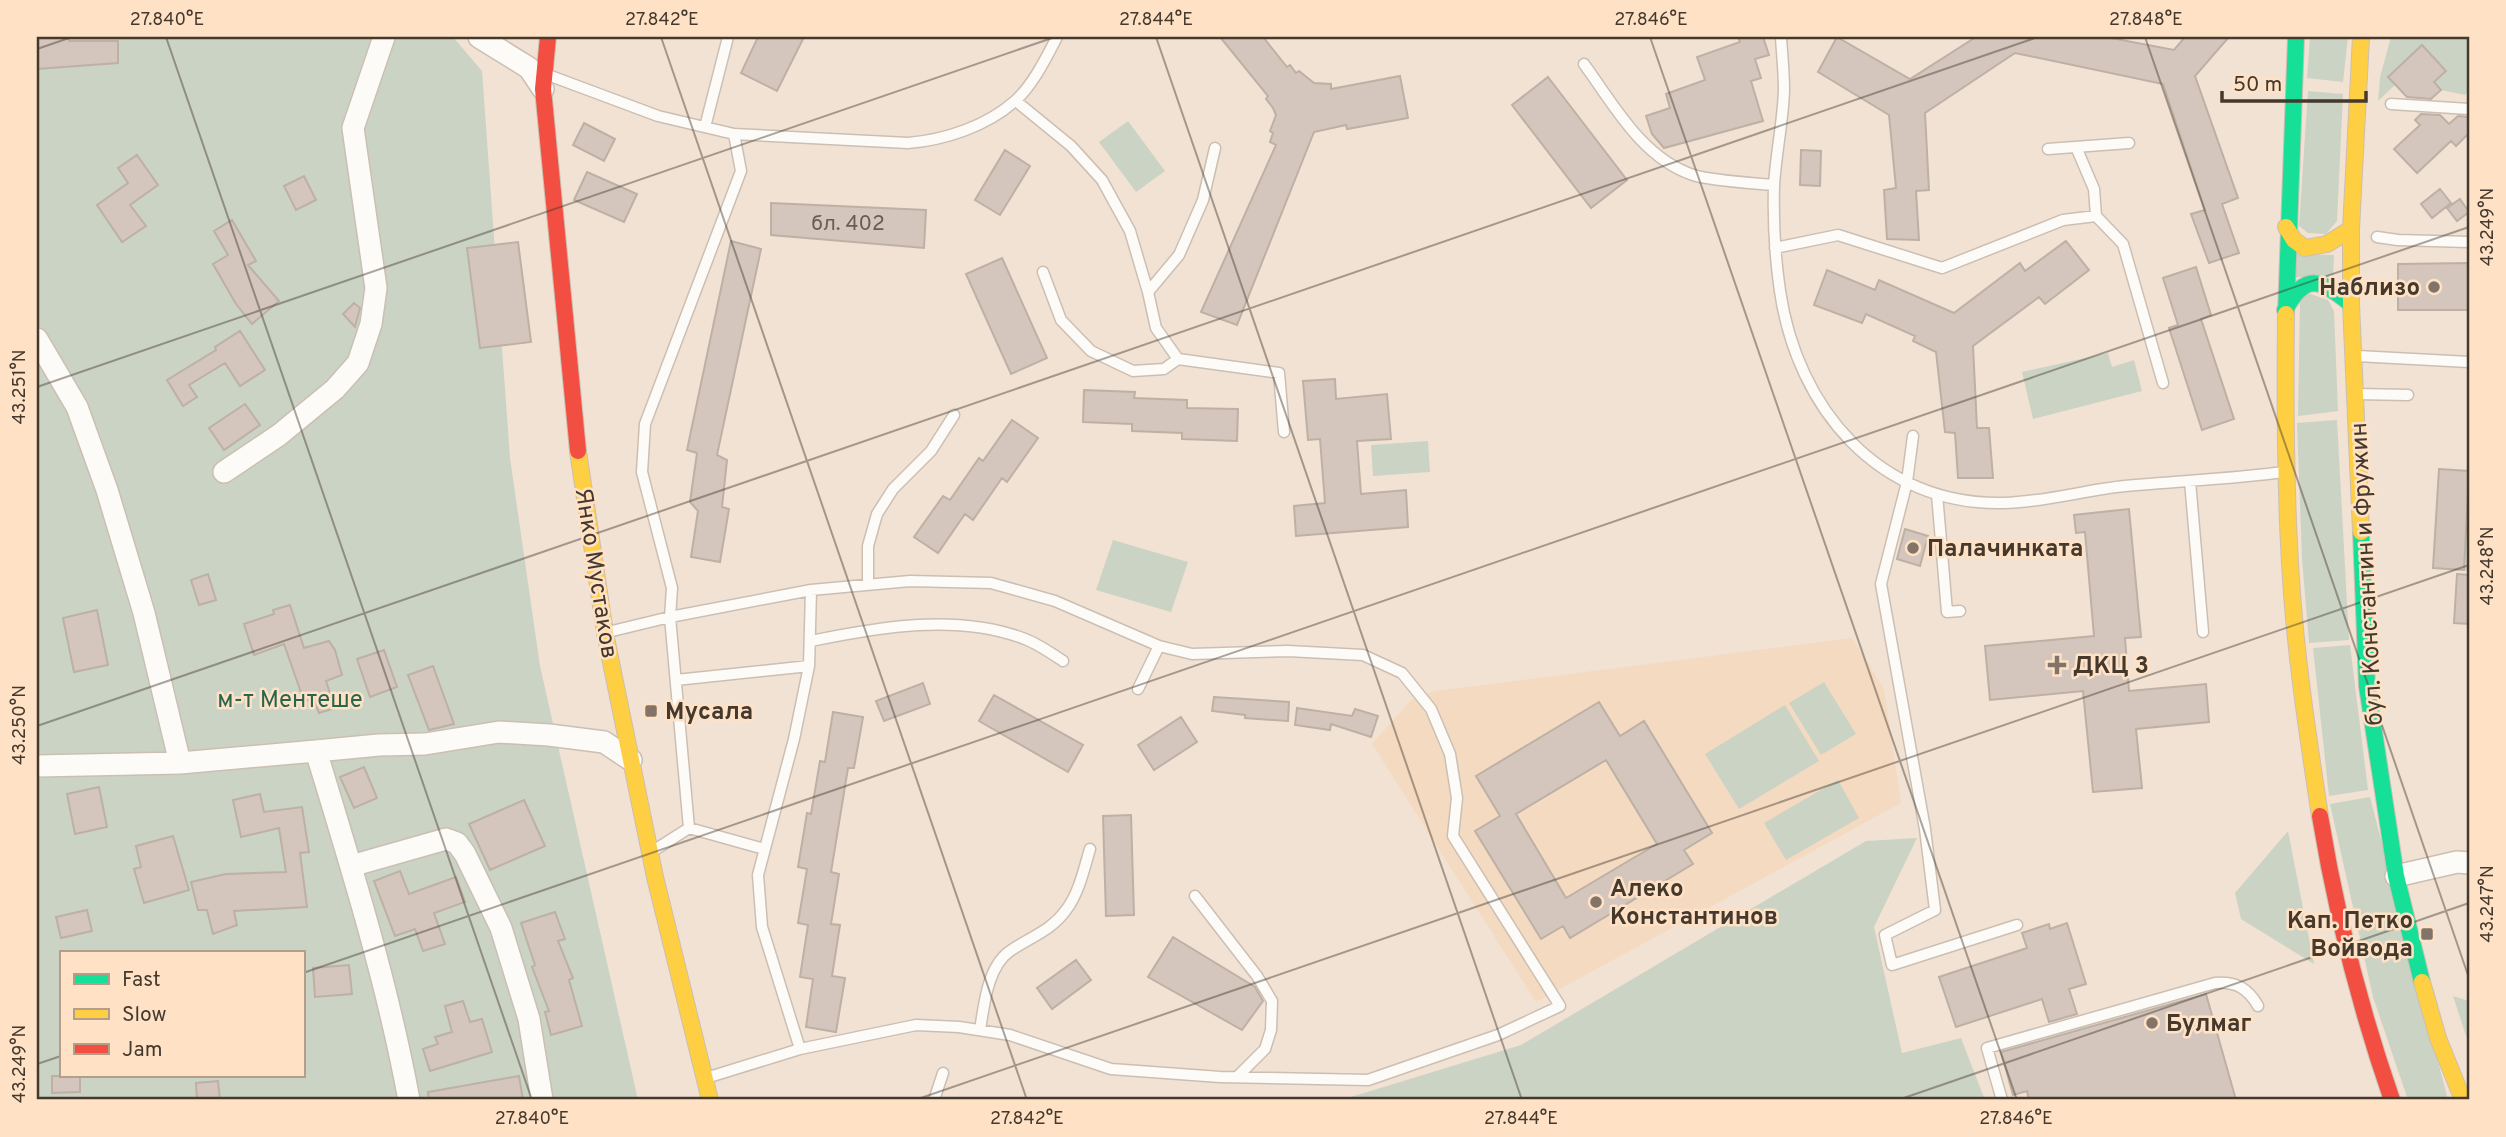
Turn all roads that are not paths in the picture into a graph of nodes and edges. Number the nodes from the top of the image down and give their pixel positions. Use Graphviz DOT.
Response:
graph roads {
  1 [pos="384,37"];
  2 [pos="480,37"];
  3 [pos="548,37"];
  4 [pos="728,37"];
  5 [pos="1057,37"];
  6 [pos="1781,37"];
  7 [pos="2296,37"];
  8 [pos="2361,37"];
  9 [pos="1584,64"];
  10 [pos="543,81"];
  11 [pos="1016,101"];
  12 [pos="2391,104"];
  13 [pos="2469,109"];
  14 [pos="705,127"];
  15 [pos="734,134"];
  16 [pos="2129,143"];
  17 [pos="2076,147"];
  18 [pos="1215,148"];
  19 [pos="2048,149"];
  20 [pos="1774,185"];
  21 [pos="2096,216"];
  22 [pos="2286,227"];
  23 [pos="2351,229"];
  24 [pos="2377,237"];
  25 [pos="2469,242"];
  26 [pos="1776,248"];
  27 [pos="1042,272"];
  28 [pos="1148,292"];
  29 [pos="2351,304"];
  30 [pos="2285,310"];
  31 [pos="37,339"];
  32 [pos="2354,356"];
  33 [pos="1178,359"];
  34 [pos="2469,362"];
  35 [pos="2163,383"];
  36 [pos="2356,394"];
  37 [pos="2408,396"];
  38 [pos="954,415"];
  39 [pos="1284,432"];
  40 [pos="1913,436"];
  41 [pos="223,472"];
  42 [pos="2287,472"];
  43 [pos="2190,481"];
  44 [pos="1907,482"];
  45 [pos="1937,494"];
  46 [pos="868,585"];
  47 [pos="811,590"];
  48 [pos="1960,611"];
  49 [pos="670,617"];
  50 [pos="2203,632"];
  51 [pos="605,633"];
  52 [pos="811,641"];
  53 [pos="1159,646"];
  54 [pos="1063,661"];
  55 [pos="808,666"];
  56 [pos="676,680"];
  57 [pos="1138,689"];
  58 [pos="316,751"];
  59 [pos="631,760"];
  60 [pos="180,764"];
  61 [pos="37,766"];
  62 [pos="689,828"];
  63 [pos="764,849"];
  64 [pos="1090,849"];
  65 [pos="650,853"];
  66 [pos="2469,863"];
  67 [pos="351,866"];
  68 [pos="2396,876"];
  69 [pos="1195,896"];
  70 [pos="2017,925"];
  71 [pos="2258,1006"];
  72 [pos="980,1030"];
  73 [pos="800,1049"];
  74 [pos="2448,1060"];
  75 [pos="943,1073"];
  76 [pos="1237,1077"];
  77 [pos="704,1079"];
  78 [pos="2469,1087"];
  79 [pos="409,1100"];
  80 [pos="542,1100"];
  81 [pos="710,1100"];
  82 [pos="934,1100"];
  83 [pos="2002,1100"];
  84 [pos="2392,1100"];
  85 [pos="2463,1100"];
  1 -- 41 [label="street"];
  2 -- 10 [label="street"];
  3 -- 10 [label="street, Янко Мустаков"];
  4 -- 14 [label="lane"];
  5 -- 11 [label="lane"];
  6 -- 20 [label="lane"];
  7 -- 22 [label="street"];
  8 -- 23 [label="street, бул. Константин и Фружин"];
  9 -- 20 [label="lane"];
  10 -- 14 [label="lane"];
  10 -- 51 [label="street, Янко Мустаков"];
  11 -- 15 [label="lane"];
  11 -- 28 [label="lane"];
  12 -- 13 [label="lane"];
  14 -- 15 [label="lane"];
  15 -- 49 [label="lane"];
  16 -- 17 [label="lane"];
  17 -- 19 [label="lane"];
  17 -- 21 [label="lane"];
  18 -- 28 [label="lane"];
  20 -- 26 [label="lane"];
  21 -- 26 [label="lane"];
  21 -- 35 [label="lane"];
  22 -- 23 [label="street"];
  22 -- 30 [label="street"];
  23 -- 29 [label="street, бул. Константин и Фружин"];
  24 -- 25 [label="lane"];
  26 -- 44 [label="lane"];
  27 -- 33 [label="lane"];
  28 -- 33 [label="lane"];
  29 -- 30 [label="street"];
  29 -- 32 [label="street, бул. Константин и Фружин"];
  30 -- 42 [label="street"];
  31 -- 60 [label="street"];
  32 -- 34 [label="lane"];
  32 -- 36 [label="street, бул. Константин и Фружин"];
  33 -- 39 [label="lane"];
  36 -- 37 [label="lane"];
  36 -- 68 [label="street, бул. Константин и Фружин"];
  38 -- 46 [label="lane"];
  40 -- 44 [label="lane"];
  42 -- 43 [label="lane"];
  42 -- 84 [label="street"];
  43 -- 45 [label="lane"];
  43 -- 50 [label="lane"];
  44 -- 45 [label="lane"];
  44 -- 70 [label="lane"];
  45 -- 48 [label="lane"];
  46 -- 47 [label="lane"];
  46 -- 53 [label="lane"];
  47 -- 49 [label="lane"];
  47 -- 52 [label="lane"];
  49 -- 51 [label="lane"];
  49 -- 56 [label="lane"];
  51 -- 59 [label="street, Янко Мустаков"];
  52 -- 54 [label="lane"];
  52 -- 55 [label="lane"];
  53 -- 57 [label="lane"];
  53 -- 76 [label="lane"];
  55 -- 56 [label="lane"];
  55 -- 63 [label="lane"];
  56 -- 62 [label="lane"];
  58 -- 59 [label="street"];
  58 -- 60 [label="street"];
  58 -- 67 [label="street"];
  59 -- 65 [label="street, Янко Мустаков"];
  60 -- 61 [label="street"];
  62 -- 63 [label="lane"];
  62 -- 65 [label="lane"];
  63 -- 73 [label="lane"];
  64 -- 72 [label="lane"];
  65 -- 77 [label="street, Янко Мустаков"];
  66 -- 68 [label="street"];
  67 -- 79 [label="street"];
  67 -- 80 [label="street"];
  68 -- 74 [label="street, бул. Константин и Фружин"];
  69 -- 76 [label="lane"];
  71 -- 83 [label="lane"];
  72 -- 73 [label="lane"];
  72 -- 76 [label="lane"];
  73 -- 77 [label="lane"];
  74 -- 78 [label="street"];
  74 -- 85 [label="street, бул. Константин и Фружин"];
  75 -- 82 [label="lane"];
  77 -- 81 [label="street, Янко Мустаков"];
}
